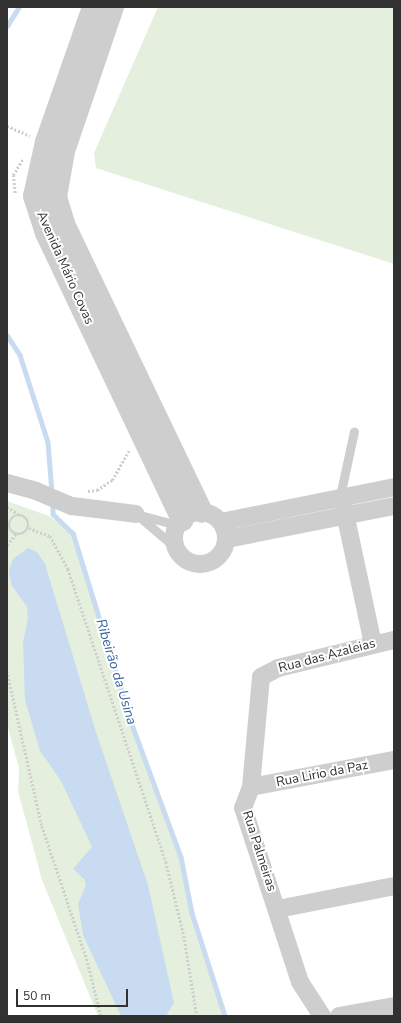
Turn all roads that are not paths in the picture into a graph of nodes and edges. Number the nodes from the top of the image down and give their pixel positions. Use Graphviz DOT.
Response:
graph roads {
  1 [pos="93,7"];
  2 [pos="113,7"];
  3 [pos="354,431"];
  4 [pos="7,483"];
  5 [pos="394,487"];
  6 [pos="340,496"];
  7 [pos="394,506"];
  8 [pos="202,512"];
  9 [pos="136,514"];
  10 [pos="346,515"];
  11 [pos="179,522"];
  12 [pos="221,522"];
  13 [pos="227,539"];
  14 [pos="176,548"];
  15 [pos="394,640"];
  16 [pos="373,644"];
  17 [pos="261,677"];
  18 [pos="394,760"];
  19 [pos="250,787"];
  20 [pos="394,886"];
  21 [pos="278,909"];
  22 [pos="384,1010"];
  23 [pos="322,1016"];
  24 [pos="339,1016"];
  1 -- 11 [label="street, Avenida Mário Covas"];
  2 -- 8 [label="street, Avenida Mário Covas"];
  3 -- 6 [label="lane"];
  4 -- 9 [label="street"];
  5 -- 6 [label="street"];
  6 -- 10 [label="street"];
  6 -- 12 [label="street"];
  7 -- 10 [label="street"];
  8 -- 11 [label="street"];
  8 -- 12 [label="street"];
  9 -- 11 [label="lane"];
  9 -- 14 [label="lane"];
  10 -- 13 [label="street"];
  10 -- 16 [label="street"];
  11 -- 14 [label="street"];
  12 -- 13 [label="street"];
  13 -- 14 [label="street"];
  15 -- 16 [label="street, Rua das Azaleias"];
  16 -- 17 [label="street, Rua das Azaleias"];
  17 -- 19 [label="street, Rua Palmeiras"];
  18 -- 19 [label="street, Rua Lirio da Paz"];
  19 -- 21 [label="street, Rua Palmeiras"];
  20 -- 21 [label="street"];
  21 -- 23 [label="street, Rua Palmeiras"];
  22 -- 24 [label="street"];
}
